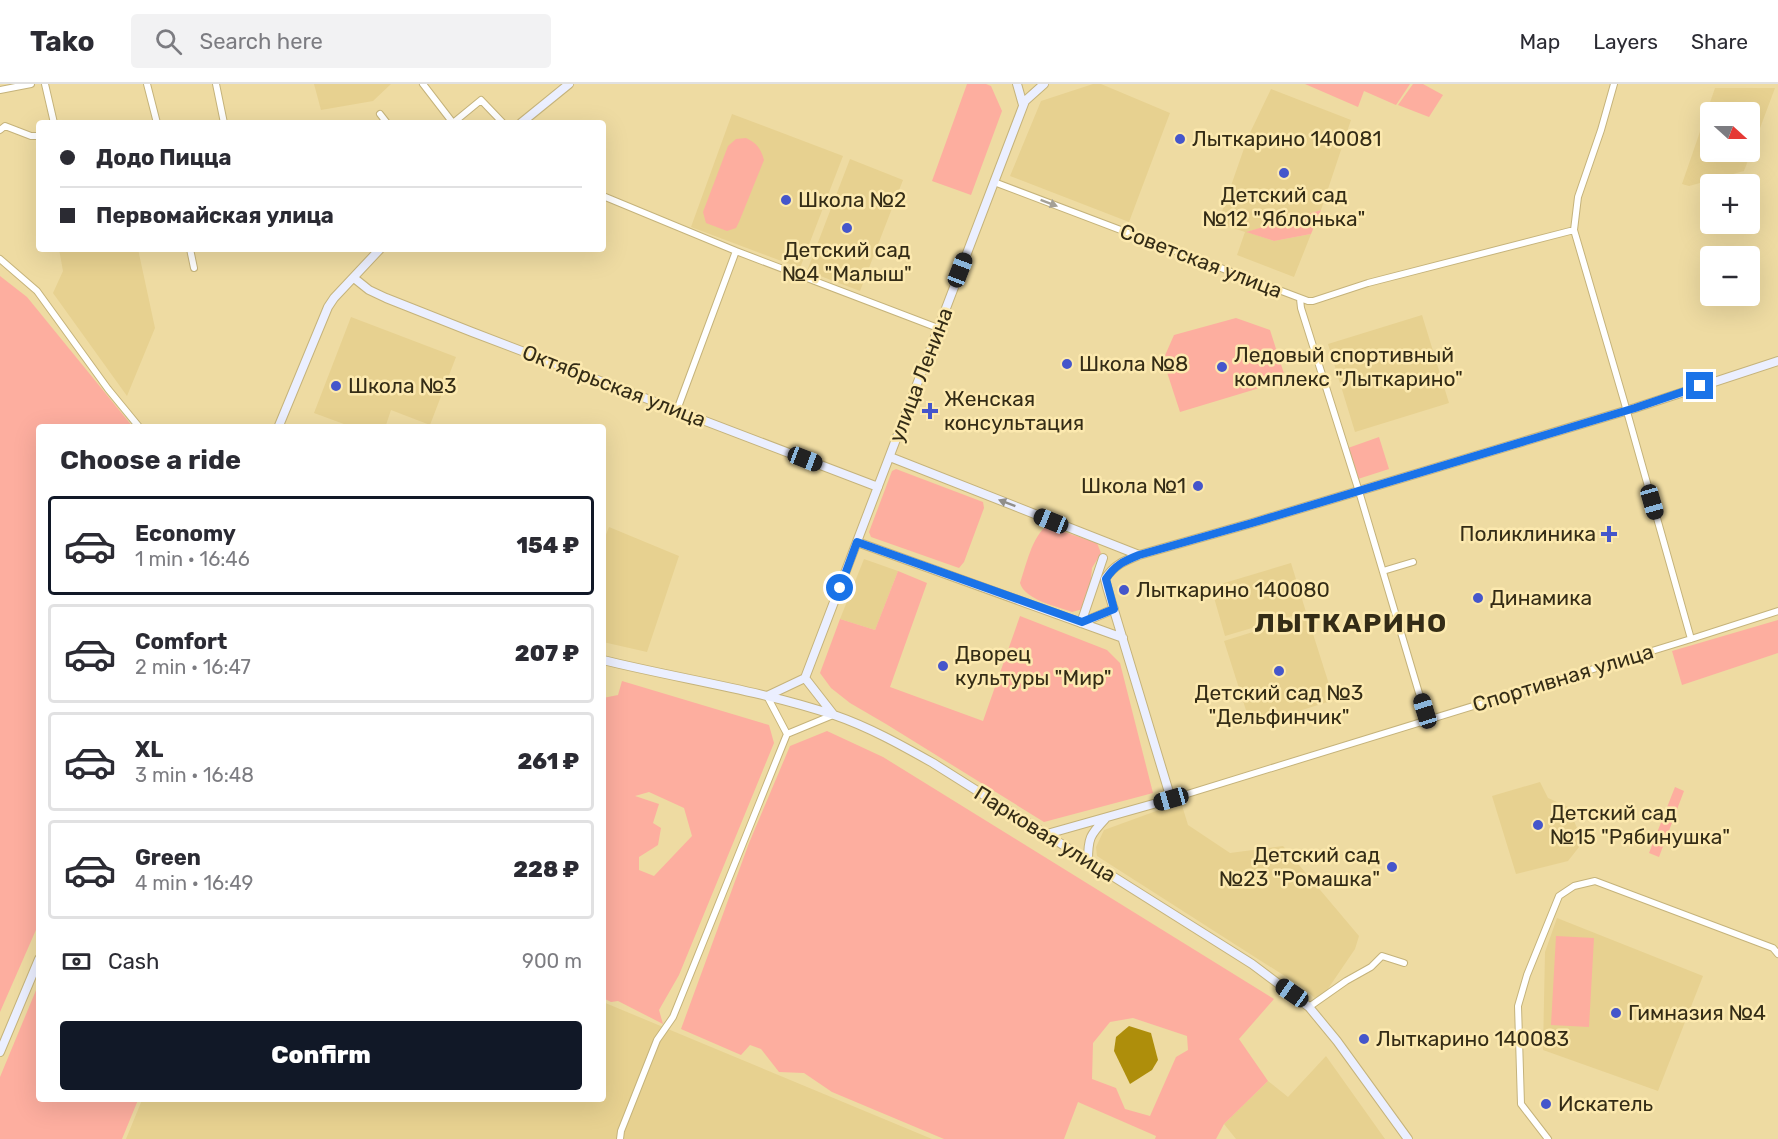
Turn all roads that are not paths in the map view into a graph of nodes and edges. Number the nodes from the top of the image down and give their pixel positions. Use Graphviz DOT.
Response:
graph roads {
  1 [pos="31,84"];
  2 [pos="45,84"];
  3 [pos="147,84"];
  4 [pos="216,84"];
  5 [pos="423,84"];
  6 [pos="569,84"];
  7 [pos="1017,84"];
  8 [pos="1044,84"];
  9 [pos="1614,84"];
  10 [pos="0,90"];
  11 [pos="1023,106"];
  12 [pos="380,114"];
  13 [pos="53,120"];
  14 [pos="156,120"];
  15 [pos="223,120"];
  16 [pos="385,120"];
  17 [pos="451,120"];
  18 [pos="457,120"];
  19 [pos="499,120"];
  20 [pos="525,120"];
  21 [pos="0,130"];
  22 [pos="36,136"];
  23 [pos="994,182"];
  24 [pos="606,197"];
  25 [pos="1574,230"];
  26 [pos="736,251"];
  27 [pos="191,252"];
  28 [pos="377,252"];
  29 [pos="0,259"];
  30 [pos="195,268"];
  31 [pos="354,278"];
  32 [pos="1300,299"];
  33 [pos="938,328"];
  34 [pos="1778,361"];
  35 [pos="677,410"];
  36 [pos="1626,410"];
  37 [pos="137,424"];
  38 [pos="280,424"];
  39 [pos="890,458"];
  40 [pos="878,487"];
  41 [pos="1359,490"];
  42 [pos="1101,541"];
  43 [pos="857,542"];
  44 [pos="1139,555"];
  45 [pos="1103,558"];
  46 [pos="1413,562"];
  47 [pos="1383,571"];
  48 [pos="1106,583"];
  49 [pos="1114,609"];
  50 [pos="1778,611"];
  51 [pos="1082,622"];
  52 [pos="1123,638"];
  53 [pos="1691,639"];
  54 [pos="606,661"];
  55 [pos="805,678"];
  56 [pos="767,696"];
  57 [pos="833,715"];
  58 [pos="1427,720"];
  59 [pos="787,734"];
  60 [pos="1171,799"];
  61 [pos="1106,818"];
  62 [pos="1047,834"];
  63 [pos="1088,861"];
  64 [pos="1778,954"];
  65 [pos="1404,963"];
  66 [pos="36,966"];
  67 [pos="1309,1007"];
  68 [pos="0,1052"];
  69 [pos="620,1139"];
  70 [pos="1408,1139"];
  71 [pos="1548,1139"];
  1 -- 10 [label="street"];
  2 -- 13 [label="street"];
  3 -- 14 [label="street"];
  4 -- 15 [label="street"];
  5 -- 17 [label="street"];
  6 -- 20 [label="street"];
  7 -- 11 [label="street"];
  8 -- 11 [label="street"];
  9 -- 25 [label="street"];
  11 -- 23 [label="street, улица Ленина"];
  12 -- 16 [label="street"];
  18 -- 19 [label="street"];
  21 -- 22 [label="street"];
  23 -- 32 [label="street, Советская улица, one-way"];
  23 -- 33 [label="street, улица Ленина"];
  24 -- 26 [label="street"];
  25 -- 32 [label="street"];
  25 -- 36 [label="street"];
  26 -- 33 [label="street"];
  26 -- 35 [label="street"];
  27 -- 30 [label="street"];
  28 -- 31 [label="street"];
  29 -- 37 [label="street"];
  31 -- 35 [label="street, Октябрьская улица"];
  31 -- 38 [label="street"];
  32 -- 41 [label="street, Советская улица"];
  33 -- 39 [label="street, улица Ленина"];
  34 -- 36 [label="street"];
  35 -- 40 [label="street, Октябрьская улица"];
  36 -- 41 [label="street"];
  36 -- 53 [label="street"];
  39 -- 40 [label="street, улица Ленина"];
  42 -- 39 [label="street, one-way"];
  40 -- 43 [label="street, улица Ленина"];
  41 -- 44 [label="street"];
  41 -- 47 [label="street, Советская улица"];
  42 -- 44 [label="street"];
  42 -- 45 [label="street"];
  43 -- 51 [label="street"];
  43 -- 55 [label="street, улица Ленина"];
  44 -- 48 [label="street"];
  45 -- 48 [label="street"];
  45 -- 51 [label="street"];
  46 -- 47 [label="street"];
  47 -- 58 [label="street, Советская улица"];
  48 -- 49 [label="street"];
  49 -- 51 [label="street"];
  49 -- 52 [label="street"];
  50 -- 53 [label="street, Спортивная улица"];
  51 -- 52 [label="street"];
  52 -- 60 [label="street"];
  53 -- 58 [label="street, Спортивная улица"];
  54 -- 56 [label="street, Парковая улица"];
  55 -- 56 [label="street"];
  55 -- 57 [label="street"];
  56 -- 57 [label="street, Парковая улица"];
  56 -- 59 [label="street"];
  57 -- 59 [label="street"];
  57 -- 62 [label="street, Парковая улица"];
  58 -- 60 [label="street, Спортивная улица"];
  59 -- 69 [label="street"];
  60 -- 61 [label="street, Спортивная улица"];
  61 -- 62 [label="street, Спортивная улица"];
  61 -- 63 [label="street"];
  62 -- 63 [label="street, Парковая улица"];
  63 -- 67 [label="street, Парковая улица"];
  64 -- 71 [label="street"];
  65 -- 67 [label="street"];
  66 -- 68 [label="street"];
  67 -- 70 [label="street, Парковая улица"];
}
